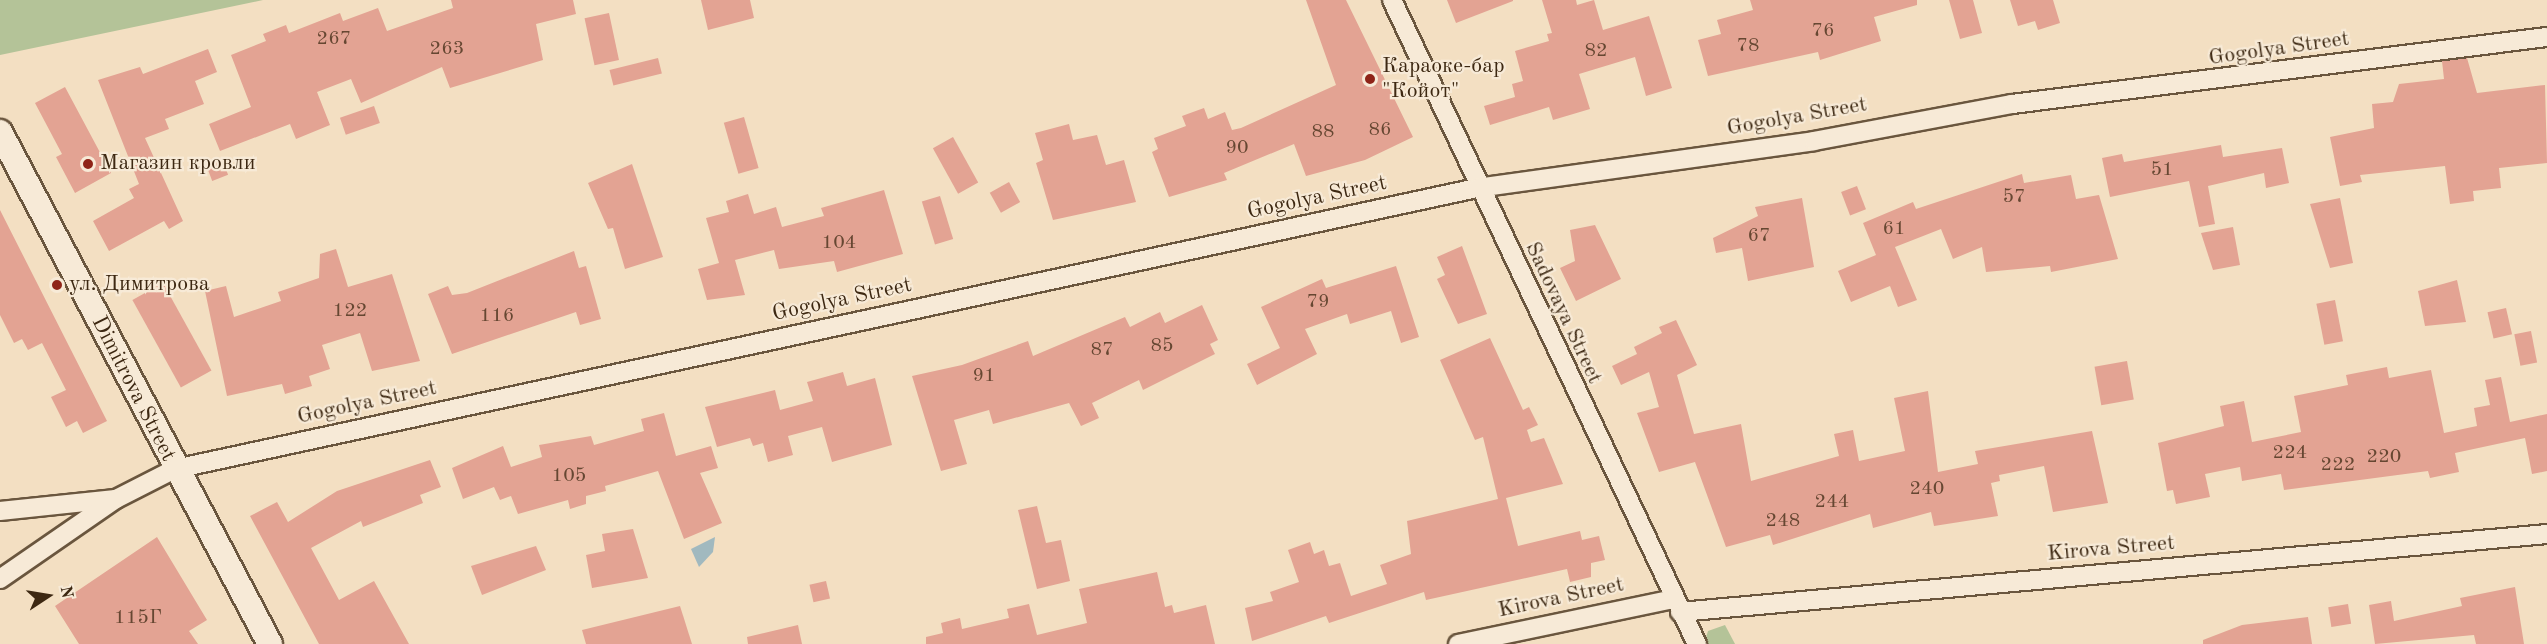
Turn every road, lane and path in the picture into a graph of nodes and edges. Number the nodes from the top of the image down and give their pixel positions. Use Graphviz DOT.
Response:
graph roads {
  1 [pos="1392,0"];
  2 [pos="2547,37"];
  3 [pos="0,132"];
  4 [pos="1477,188"];
  5 [pos="175,469"];
  6 [pos="116,499"];
  7 [pos="0,511"];
  8 [pos="2547,534"];
  9 [pos="0,579"];
  10 [pos="1677,606"];
  11 [pos="270,644"];
  12 [pos="1458,644"];
  13 [pos="1696,644"];
  1 -- 4 [label="street, Sadovaya Street"];
  2 -- 4 [label="street, Gogolya Street"];
  3 -- 5 [label="street, Dimitrova Street"];
  4 -- 5 [label="street, Gogolya Street"];
  4 -- 10 [label="street, Sadovaya Street"];
  5 -- 6 [label="street, Gogolya Street"];
  5 -- 11 [label="street, Dimitrova Street"];
  6 -- 7 [label="street, Gogolya Street"];
  6 -- 9 [label="street, Gogolya Street"];
  8 -- 10 [label="street, Kirova Street"];
  10 -- 12 [label="street, Kirova Street"];
  10 -- 13 [label="street, Sadovaya Street"];
}
